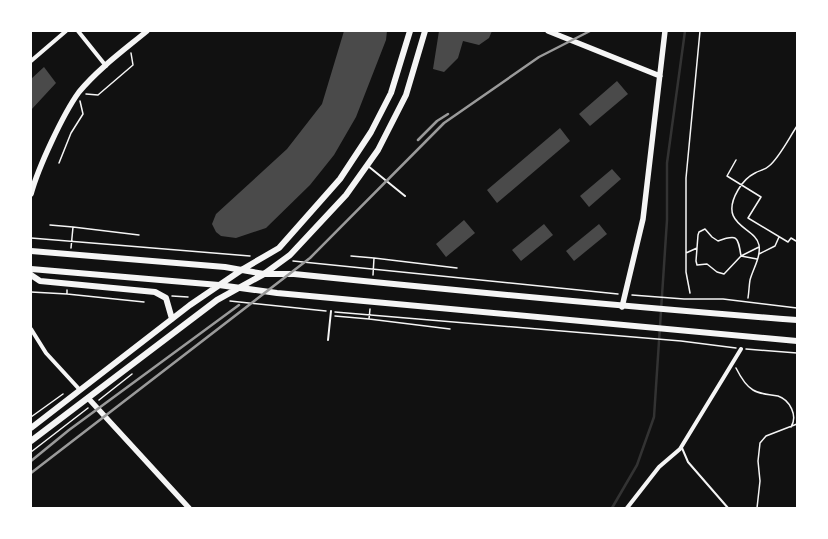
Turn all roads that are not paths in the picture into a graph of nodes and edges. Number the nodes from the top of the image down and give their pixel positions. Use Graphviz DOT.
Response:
graph roads {
  1 [pos="66,31"];
  2 [pos="78,31"];
  3 [pos="147,31"];
  4 [pos="410,31"];
  5 [pos="425,31"];
  6 [pos="548,31"];
  7 [pos="664,31"];
  8 [pos="31,61"];
  9 [pos="106,66"];
  10 [pos="660,76"];
  11 [pos="368,166"];
  12 [pos="31,194"];
  13 [pos="405,196"];
  14 [pos="31,251"];
  15 [pos="31,269"];
  16 [pos="243,269"];
  17 [pos="264,274"];
  18 [pos="31,275"];
  19 [pos="219,285"];
  20 [pos="238,288"];
  21 [pos="622,306"];
  22 [pos="331,311"];
  23 [pos="172,319"];
  24 [pos="797,320"];
  25 [pos="31,329"];
  26 [pos="328,340"];
  27 [pos="797,341"];
  28 [pos="740,349"];
  29 [pos="80,390"];
  30 [pos="88,398"];
  31 [pos="31,428"];
  32 [pos="31,442"];
  33 [pos="681,447"];
  34 [pos="189,508"];
  35 [pos="627,508"];
  36 [pos="728,508"];
  1 -- 8 [label="street"];
  2 -- 9 [label="street"];
  3 -- 9 [label="street"];
  4 -- 16 [label="main road"];
  5 -- 11 [label="main road"];
  6 -- 10 [label="street"];
  7 -- 10 [label="street"];
  9 -- 12 [label="street"];
  10 -- 21 [label="street"];
  11 -- 13 [label="lane"];
  11 -- 17 [label="main road"];
  14 -- 16 [label="main road"];
  15 -- 19 [label="main road"];
  16 -- 17 [label="main road"];
  16 -- 19 [label="main road"];
  17 -- 20 [label="main road"];
  17 -- 21 [label="main road"];
  18 -- 23 [label="main road"];
  19 -- 20 [label="main road"];
  19 -- 23 [label="main road"];
  20 -- 27 [label="main road"];
  20 -- 30 [label="main road"];
  21 -- 24 [label="main road"];
  22 -- 26 [label="lane"];
  23 -- 29 [label="main road"];
  25 -- 29 [label="street"];
  28 -- 33 [label="street"];
  29 -- 31 [label="main road"];
  30 -- 32 [label="main road"];
  30 -- 34 [label="street"];
  33 -- 35 [label="street"];
  33 -- 36 [label="lane"];
}
